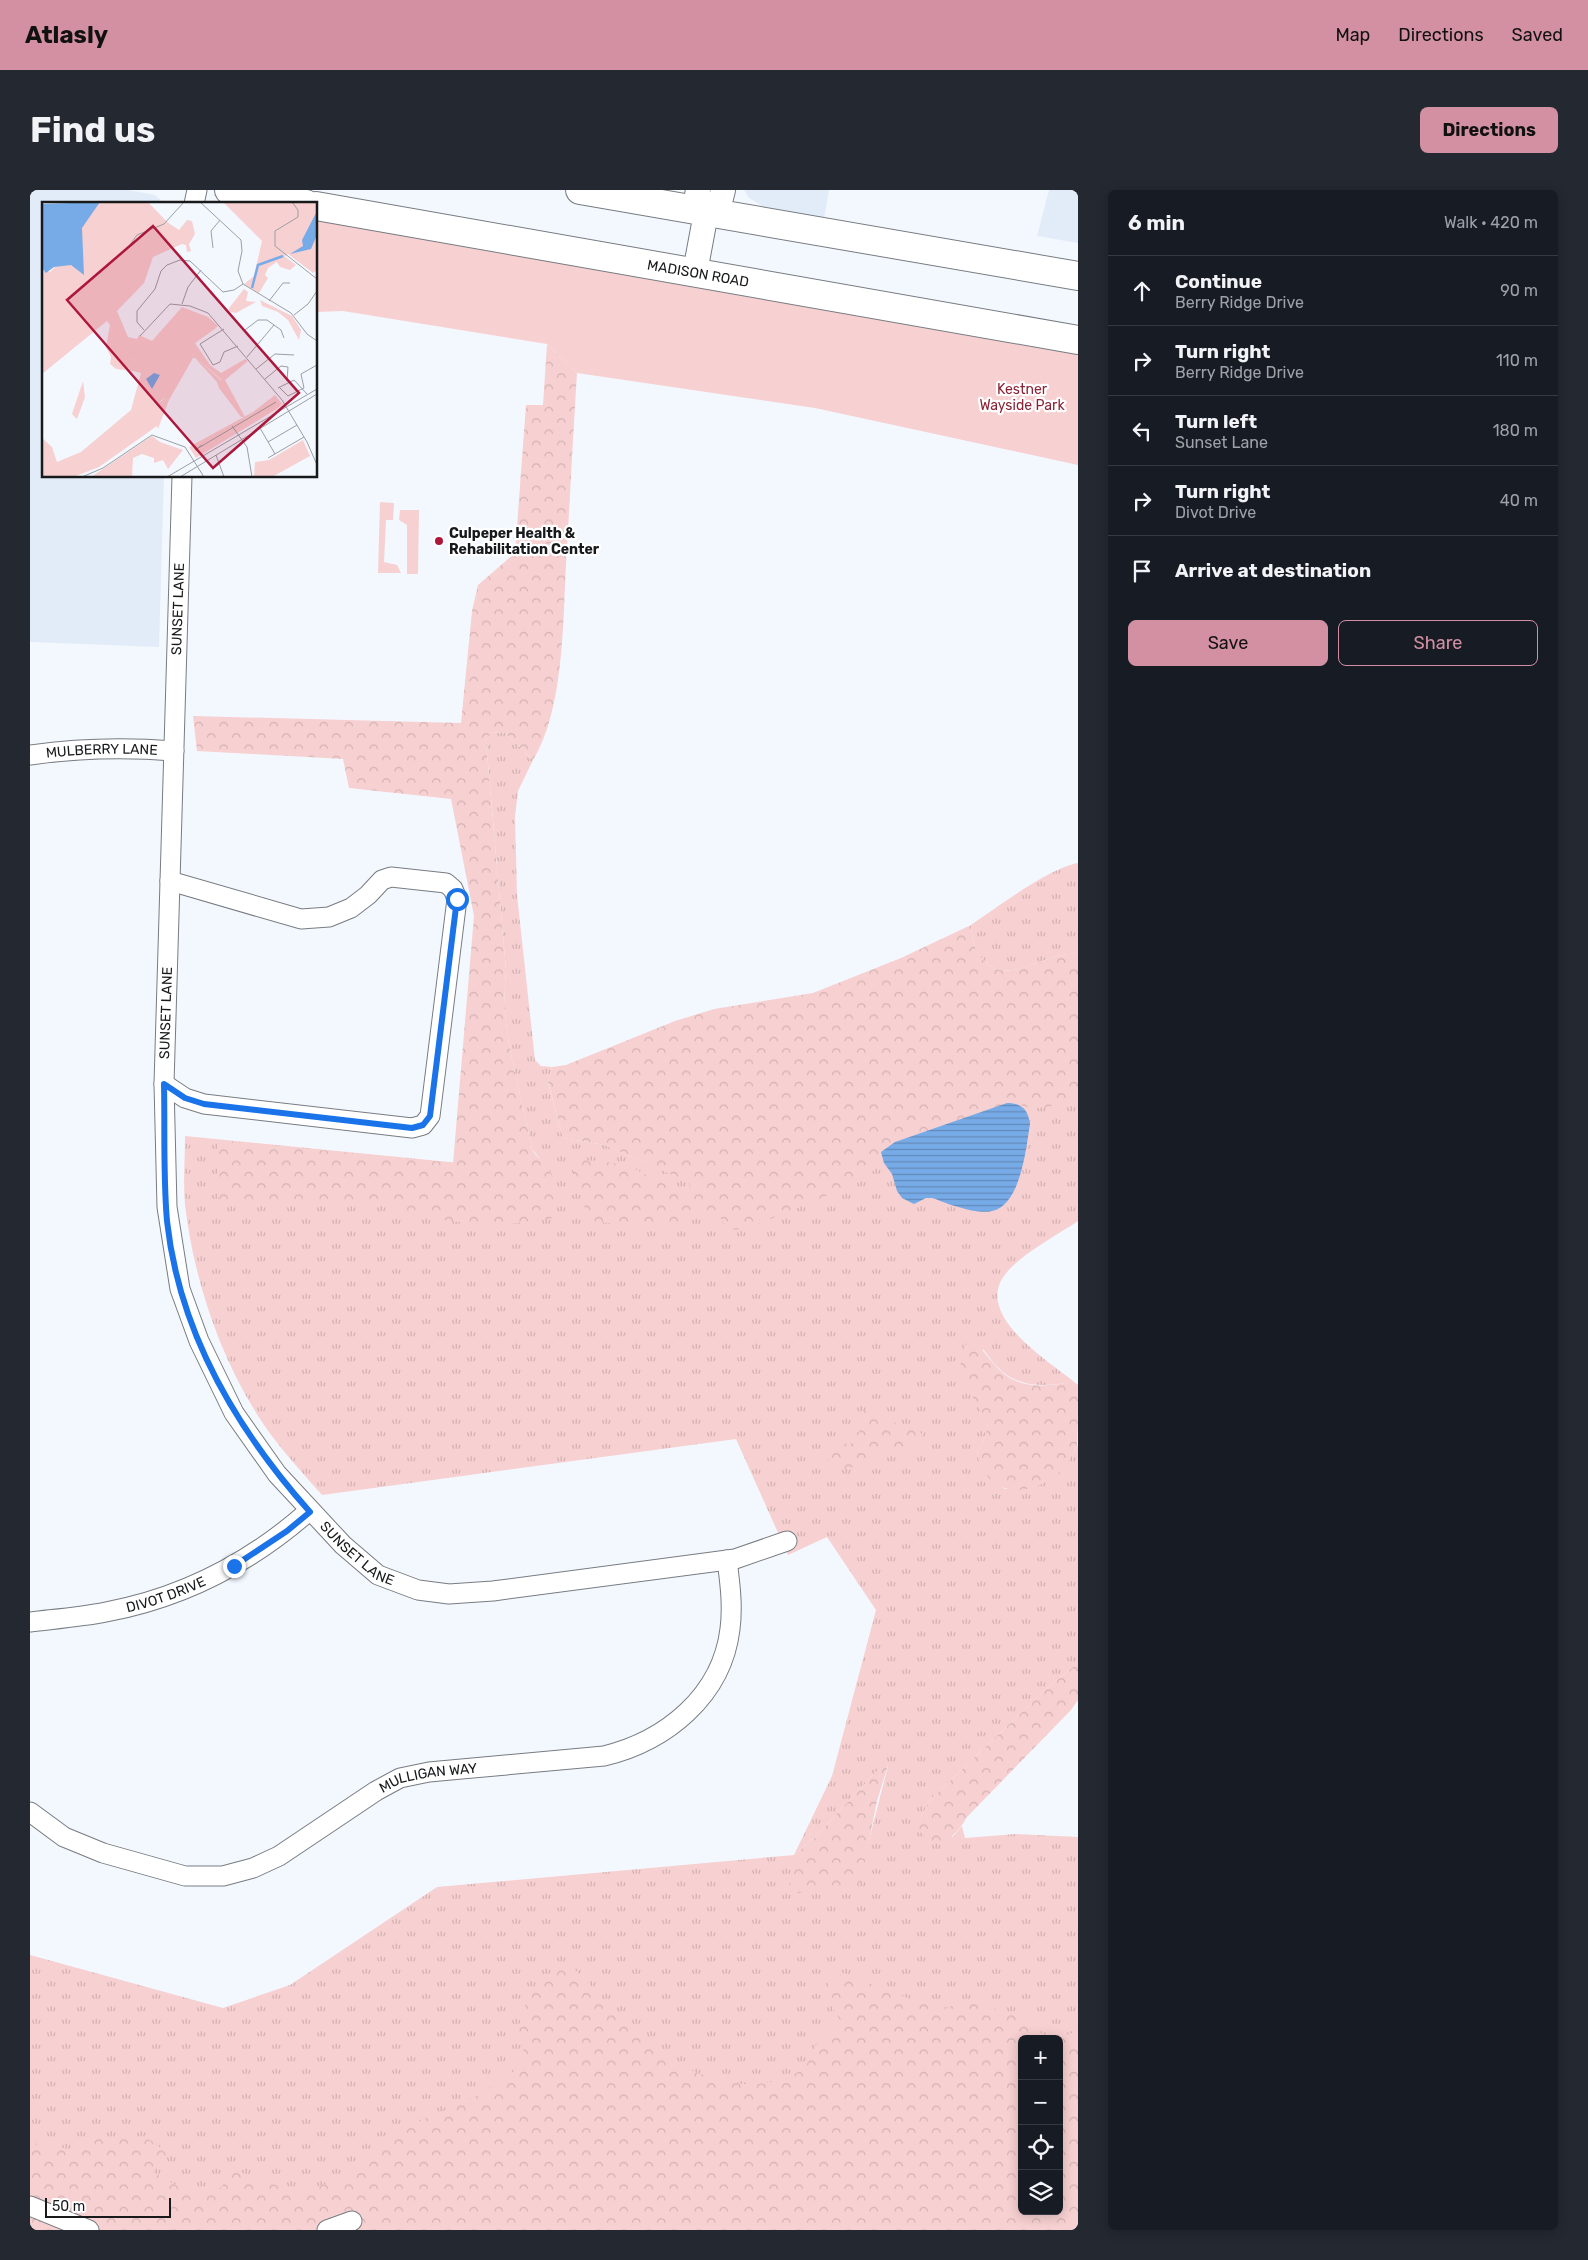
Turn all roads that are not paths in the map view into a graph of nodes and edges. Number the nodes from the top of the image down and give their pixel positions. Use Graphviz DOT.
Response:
graph roads {
  1 [pos="229,190"];
  2 [pos="580,190"];
  3 [pos="723,190"];
  4 [pos="702,201"];
  5 [pos="295,202"];
  6 [pos="318,206"];
  7 [pos="694,272"];
  8 [pos="1078,276"];
  9 [pos="1078,340"];
  10 [pos="182,478"];
  11 [pos="174,751"];
  12 [pos="30,755"];
  13 [pos="170,881"];
  14 [pos="164,1084"];
  15 [pos="310,1512"];
  16 [pos="787,1541"];
  17 [pos="727,1560"];
  18 [pos="30,1622"];
  19 [pos="30,1812"];
  20 [pos="30,2206"];
  21 [pos="352,2221"];
  22 [pos="89,2230"];
  23 [pos="327,2230"];
  1 -- 5 [label="main road"];
  2 -- 4 [label="main road"];
  3 -- 4 [label="street"];
  4 -- 7 [label="street"];
  4 -- 8 [label="main road"];
  6 -- 7 [label="main road, MADISON ROAD"];
  7 -- 9 [label="main road, MADISON ROAD"];
  10 -- 11 [label="street, SUNSET LANE"];
  11 -- 12 [label="street, MULBERRY LANE"];
  11 -- 13 [label="street, SUNSET LANE"];
  13 -- 14 [label="street, SUNSET LANE"];
  13 -- 14 [label="street"];
  14 -- 15 [label="street, SUNSET LANE"];
  15 -- 17 [label="street, SUNSET LANE"];
  15 -- 18 [label="street, DIVOT DRIVE"];
  16 -- 17 [label="street, SUNSET LANE"];
  17 -- 19 [label="street, MULLIGAN WAY"];
  20 -- 22 [label="street"];
  21 -- 23 [label="street"];
}
